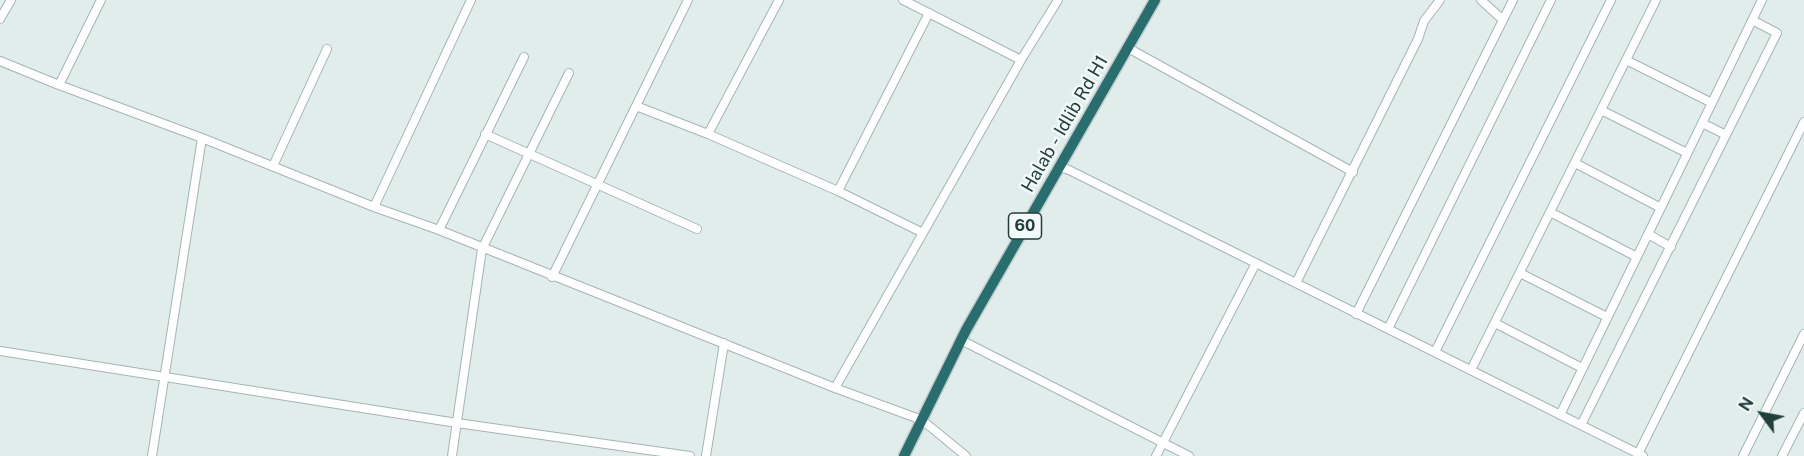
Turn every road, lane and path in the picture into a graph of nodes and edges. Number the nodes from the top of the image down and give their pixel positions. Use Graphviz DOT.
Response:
graph roads {
  1 [pos="11,0"];
  2 [pos="101,0"];
  3 [pos="471,0"];
  4 [pos="688,0"];
  5 [pos="779,0"];
  6 [pos="903,0"];
  7 [pos="1058,0"];
  8 [pos="1155,0"];
  9 [pos="1440,0"];
  10 [pos="1481,0"];
  11 [pos="1513,0"];
  12 [pos="1551,0"];
  13 [pos="1611,0"];
  14 [pos="1656,0"];
  15 [pos="1762,0"];
  16 [pos="929,13"];
  17 [pos="0,19"];
  18 [pos="1503,20"];
  19 [pos="1752,20"];
  20 [pos="1128,48"];
  21 [pos="327,49"];
  22 [pos="524,57"];
  23 [pos="1021,60"];
  24 [pos="1626,60"];
  25 [pos="0,61"];
  26 [pos="569,73"];
  27 [pos="59,85"];
  28 [pos="1712,103"];
  29 [pos="636,106"];
  30 [pos="1601,110"];
  31 [pos="1804,122"];
  32 [pos="1702,123"];
  33 [pos="485,134"];
  34 [pos="708,134"];
  35 [pos="1726,135"];
  36 [pos="202,138"];
  37 [pos="531,153"];
  38 [pos="1687,153"];
  39 [pos="1575,163"];
  40 [pos="273,166"];
  41 [pos="1060,167"];
  42 [pos="1353,172"];
  43 [pos="597,184"];
  44 [pos="838,191"];
  45 [pos="374,207"];
  46 [pos="1661,208"];
  47 [pos="1550,212"];
  48 [pos="697,229"];
  49 [pos="439,231"];
  50 [pos="923,233"];
  51 [pos="1648,234"];
  52 [pos="1671,247"];
  53 [pos="482,249"];
  54 [pos="1637,257"];
  55 [pos="1256,263"];
  56 [pos="1520,273"];
  57 [pos="552,276"];
  58 [pos="1296,283"];
  59 [pos="1356,314"];
  60 [pos="1607,317"];
  61 [pos="1495,323"];
  62 [pos="1388,329"];
  63 [pos="1804,334"];
  64 [pos="961,340"];
  65 [pos="723,342"];
  66 [pos="0,351"];
  67 [pos="1435,352"];
  68 [pos="1582,368"];
  69 [pos="1471,370"];
  70 [pos="163,377"];
  71 [pos="835,388"];
  72 [pos="1804,413"];
  73 [pos="1560,415"];
  74 [pos="922,420"];
  75 [pos="457,423"];
  76 [pos="1581,425"];
  77 [pos="1163,442"];
  78 [pos="1640,455"];
  79 [pos="152,456"];
  80 [pos="452,456"];
  81 [pos="690,456"];
  82 [pos="706,456"];
  83 [pos="903,456"];
  84 [pos="966,456"];
  85 [pos="1156,456"];
  86 [pos="1189,456"];
  87 [pos="1743,456"];
  88 [pos="1782,456"];
  1 -- 17 [label="street"];
  2 -- 27 [label="street"];
  3 -- 45 [label="street"];
  4 -- 29 [label="street"];
  5 -- 34 [label="street"];
  6 -- 16 [label="street"];
  7 -- 23 [label="street"];
  8 -- 20 [label="highway, Halab - Idlib Rd H1 / 60"];
  9 -- 42 [label="street"];
  10 -- 18 [label="street"];
  11 -- 18 [label="street"];
  12 -- 62 [label="street"];
  13 -- 67 [label="street"];
  14 -- 24 [label="street"];
  15 -- 19 [label="street"];
  16 -- 23 [label="street"];
  16 -- 44 [label="street"];
  18 -- 59 [label="street"];
  19 -- 28 [label="street"];
  19 -- 35 [label="street"];
  20 -- 41 [label="highway, Halab - Idlib Rd H1 / 60"];
  20 -- 42 [label="street"];
  21 -- 40 [label="street"];
  22 -- 33 [label="street"];
  23 -- 50 [label="street"];
  24 -- 28 [label="street"];
  24 -- 30 [label="street"];
  25 -- 27 [label="street"];
  26 -- 37 [label="street"];
  27 -- 36 [label="street"];
  28 -- 32 [label="street"];
  29 -- 34 [label="street"];
  29 -- 43 [label="street"];
  30 -- 38 [label="street"];
  30 -- 39 [label="street"];
  31 -- 78 [label="street"];
  32 -- 35 [label="street"];
  32 -- 38 [label="street"];
  33 -- 37 [label="street"];
  33 -- 49 [label="street"];
  34 -- 44 [label="street"];
  35 -- 52 [label="street"];
  36 -- 40 [label="street"];
  36 -- 70 [label="street"];
  37 -- 43 [label="street"];
  37 -- 53 [label="street"];
  38 -- 46 [label="street"];
  39 -- 46 [label="street"];
  39 -- 47 [label="street"];
  40 -- 45 [label="street"];
  41 -- 55 [label="street"];
  41 -- 64 [label="highway, Halab - Idlib Rd H1 / 60"];
  42 -- 58 [label="street"];
  43 -- 48 [label="street"];
  43 -- 57 [label="street"];
  44 -- 50 [label="street"];
  45 -- 49 [label="street"];
  46 -- 51 [label="street"];
  47 -- 54 [label="street"];
  47 -- 56 [label="street"];
  49 -- 53 [label="street"];
  50 -- 71 [label="street"];
  51 -- 52 [label="street"];
  51 -- 54 [label="street"];
  52 -- 76 [label="street"];
  53 -- 57 [label="street"];
  53 -- 75 [label="street"];
  54 -- 60 [label="street"];
  55 -- 58 [label="street"];
  55 -- 77 [label="street"];
  56 -- 60 [label="street"];
  56 -- 61 [label="street"];
  57 -- 65 [label="street"];
  58 -- 59 [label="street"];
  59 -- 62 [label="street"];
  60 -- 68 [label="street"];
  61 -- 68 [label="street"];
  61 -- 69 [label="street"];
  62 -- 67 [label="street"];
  63 -- 87 [label="street"];
  64 -- 74 [label="highway, Halab - Idlib Rd H1 / 60"];
  64 -- 77 [label="street"];
  65 -- 71 [label="street"];
  65 -- 82 [label="street"];
  66 -- 70 [label="street"];
  67 -- 69 [label="street"];
  68 -- 73 [label="street"];
  69 -- 73 [label="street"];
  70 -- 75 [label="street"];
  70 -- 79 [label="street"];
  71 -- 74 [label="street"];
  72 -- 88 [label="street"];
  73 -- 76 [label="street"];
  74 -- 83 [label="highway, Halab - Idlib Rd H1 / 60"];
  74 -- 84 [label="street"];
  75 -- 80 [label="street"];
  75 -- 81 [label="street"];
  76 -- 78 [label="street"];
  77 -- 85 [label="street"];
  77 -- 86 [label="street"];
}
